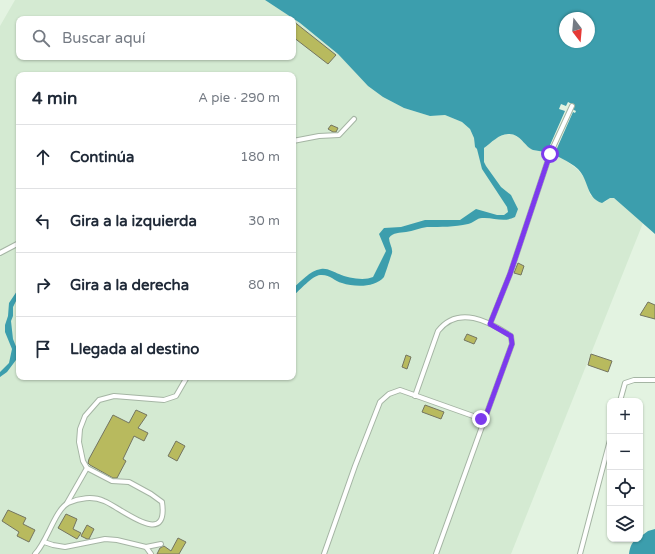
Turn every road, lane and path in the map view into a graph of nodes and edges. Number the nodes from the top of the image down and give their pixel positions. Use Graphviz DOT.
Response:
graph roads {
  1 [pos="572,106"];
  2 [pos="354,119"];
  3 [pos="296,140"];
  4 [pos="16,245"];
  5 [pos="0,254"];
  6 [pos="490,324"];
  7 [pos="185,380"];
  8 [pos="655,380"];
  9 [pos="415,396"];
  10 [pos="621,398"];
  11 [pos="484,421"];
  12 [pos="607,451"];
  13 [pos="87,468"];
  14 [pos="67,504"];
  15 [pos="44,542"];
  16 [pos="161,544"];
  17 [pos="146,548"];
  18 [pos="35,554"];
  19 [pos="151,554"];
  20 [pos="324,554"];
  21 [pos="436,554"];
  22 [pos="580,554"];
  1 -- 6 [label="lane"];
  2 -- 3 [label="lane"];
  4 -- 5 [label="lane"];
  6 -- 9 [label="lane"];
  6 -- 11 [label="lane"];
  7 -- 13 [label="lane"];
  8 -- 10 [label="lane"];
  9 -- 11 [label="lane"];
  9 -- 20 [label="lane"];
  11 -- 21 [label="lane"];
  12 -- 22 [label="lane"];
  13 -- 14 [label="lane"];
  13 -- 14 [label="lane"];
  14 -- 15 [label="lane"];
  15 -- 17 [label="lane"];
  15 -- 18 [label="lane"];
  16 -- 17 [label="lane"];
  17 -- 19 [label="lane"];
}
